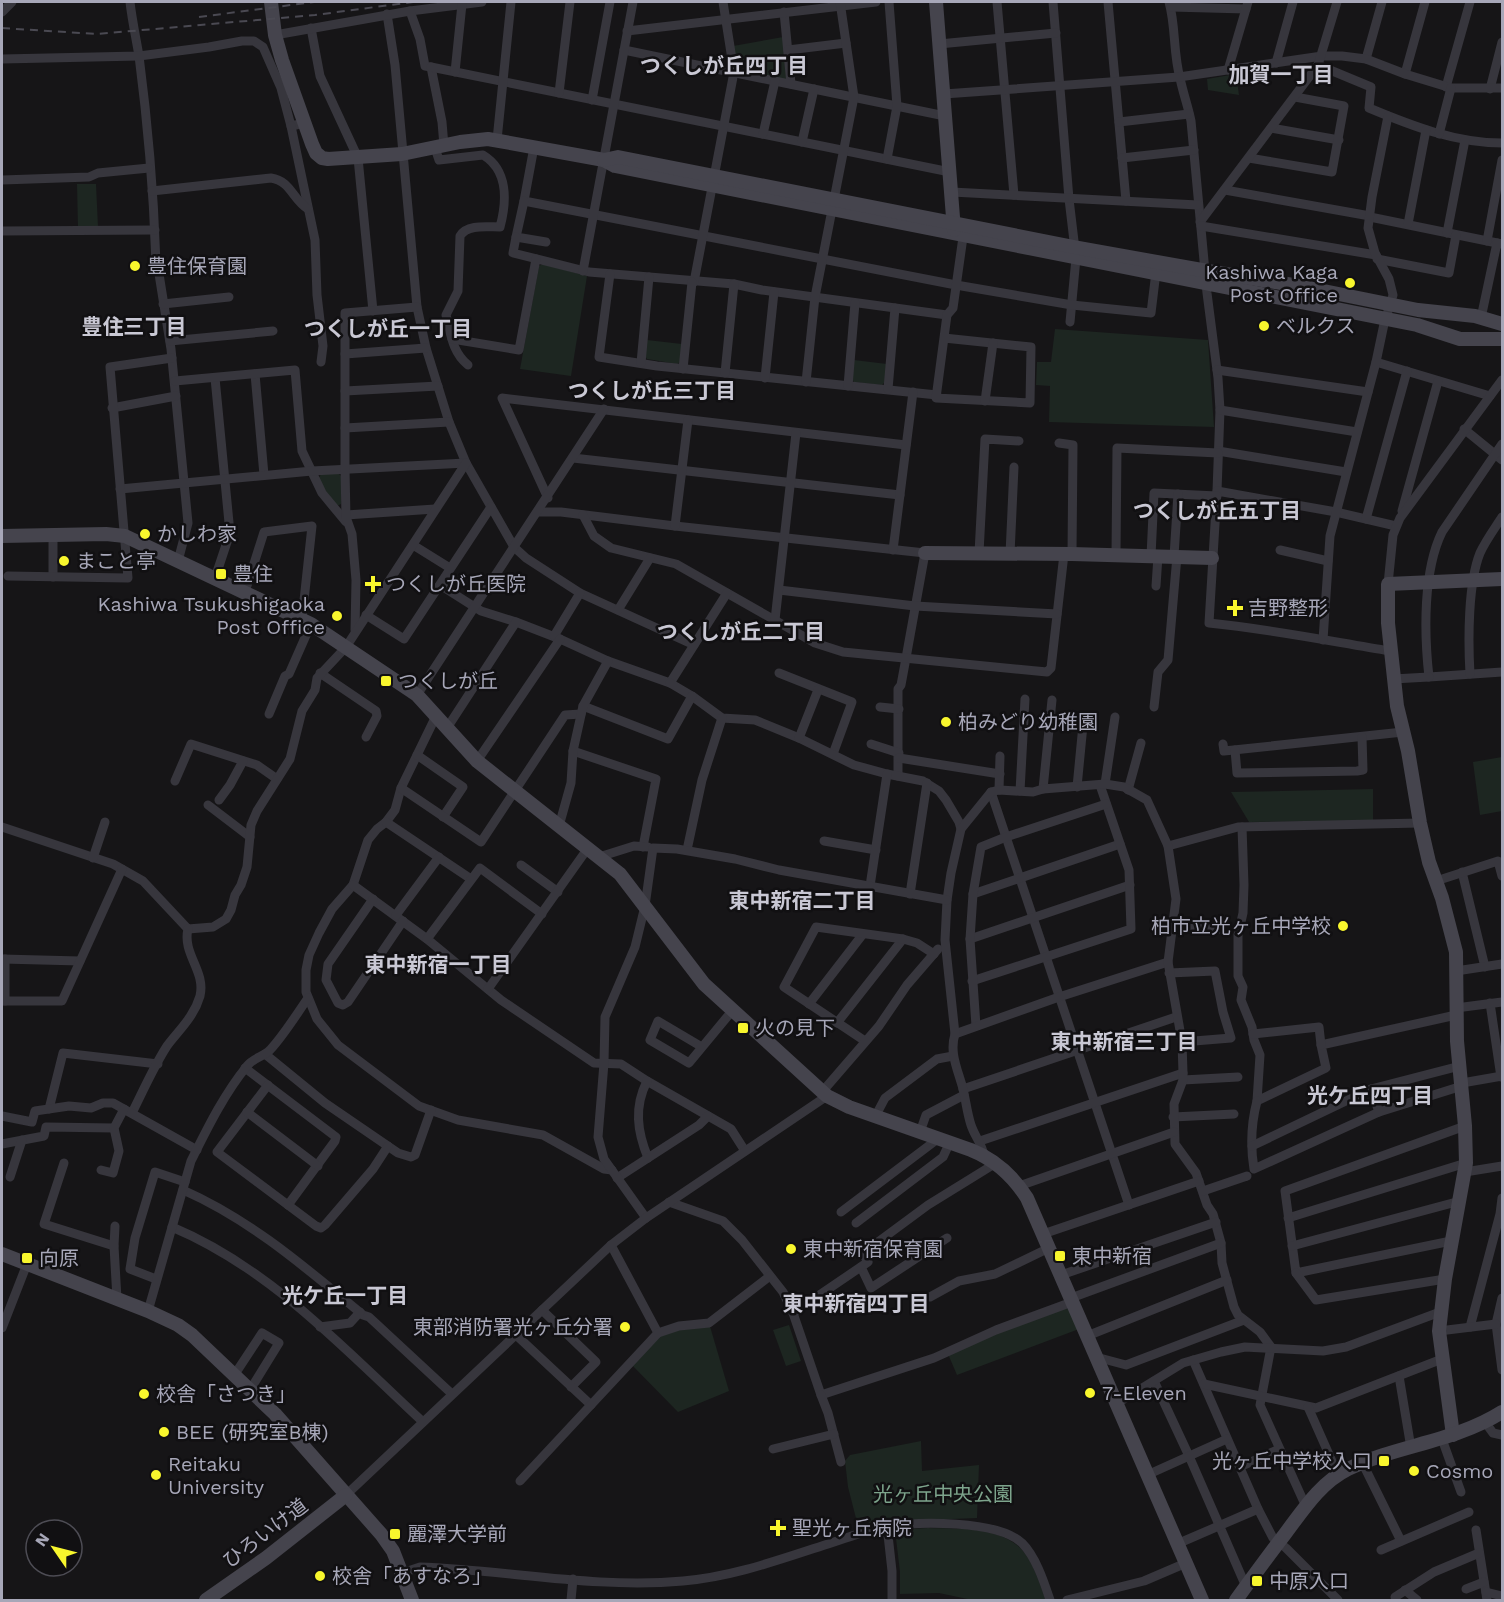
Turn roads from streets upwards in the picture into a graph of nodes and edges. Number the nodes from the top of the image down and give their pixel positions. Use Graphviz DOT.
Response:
graph roads {
  1 [pos="12,2"];
  2 [pos="130,2"];
  3 [pos="271,2"];
  4 [pos="482,2"];
  5 [pos="511,2"];
  6 [pos="570,2"];
  7 [pos="610,2"];
  8 [pos="633,2"];
  9 [pos="723,2"];
  10 [pos="876,2"];
  11 [pos="889,2"];
  12 [pos="936,2"];
  13 [pos="997,2"];
  14 [pos="1053,2"];
  15 [pos="1108,2"];
  16 [pos="1293,2"];
  17 [pos="1337,2"];
  18 [pos="1382,2"];
  19 [pos="1425,2"];
  20 [pos="1470,2"];
  21 [pos="462,4"];
  22 [pos="840,4"];
  23 [pos="1170,4"];
  24 [pos="1247,5"];
  25 [pos="410,11"];
  26 [pos="2,12"];
  27 [pos="784,12"];
  28 [pos="387,14"];
  29 [pos="726,19"];
  30 [pos="311,28"];
  31 [pos="627,31"];
  32 [pos="1056,33"];
  33 [pos="275,35"];
  34 [pos="1000,38"];
  35 [pos="1503,42"];
  36 [pos="846,43"];
  37 [pos="939,44"];
  38 [pos="624,50"];
  39 [pos="788,50"];
  40 [pos="138,56"];
  41 [pos="2,59"];
  42 [pos="1366,59"];
  43 [pos="1320,61"];
  44 [pos="1276,63"];
  45 [pos="431,67"];
  46 [pos="1228,70"];
  47 [pos="455,72"];
  48 [pos="734,72"];
  49 [pos="1405,74"];
  50 [pos="1179,77"];
  51 [pos="775,81"];
  52 [pos="1116,81"];
  53 [pos="503,82"];
  54 [pos="791,84"];
  55 [pos="1060,86"];
  56 [pos="1449,87"];
  57 [pos="1503,88"];
  58 [pos="814,89"];
  59 [pos="1490,89"];
  60 [pos="1005,90"];
  61 [pos="559,93"];
  62 [pos="944,94"];
  63 [pos="854,97"];
  64 [pos="1295,97"];
  65 [pos="592,100"];
  66 [pos="614,105"];
  67 [pos="897,106"];
  68 [pos="1189,114"];
  69 [pos="945,116"];
  70 [pos="1388,116"];
  71 [pos="1119,122"];
  72 [pos="298,125"];
  73 [pos="724,126"];
  74 [pos="1271,128"];
  75 [pos="1426,130"];
  76 [pos="764,134"];
  77 [pos="1439,134"];
  78 [pos="497,140"];
  79 [pos="1339,140"];
  80 [pos="1465,140"];
  81 [pos="802,142"];
  82 [pos="1503,143"];
  83 [pos="440,147"];
  84 [pos="534,147"];
  85 [pos="844,150"];
  86 [pos="1194,150"];
  87 [pos="316,153"];
  88 [pos="402,154"];
  89 [pos="358,158"];
  90 [pos="1122,158"];
  91 [pos="1249,158"];
  92 [pos="887,159"];
  93 [pos="604,160"];
  94 [pos="1503,160"];
  95 [pos="298,164"];
  96 [pos="149,168"];
  97 [pos="950,172"];
  98 [pos="2,180"];
  99 [pos="713,180"];
  100 [pos="1225,190"];
  101 [pos="152,191"];
  102 [pos="952,192"];
  103 [pos="1014,195"];
  104 [pos="1069,199"];
  105 [pos="524,201"];
  106 [pos="1126,201"];
  107 [pos="834,204"];
  108 [pos="1198,205"];
  109 [pos="309,209"];
  110 [pos="594,214"];
  111 [pos="1370,217"];
  112 [pos="1200,224"];
  113 [pos="1408,224"];
  114 [pos="959,229"];
  115 [pos="155,230"];
  116 [pos="2,231"];
  117 [pos="1451,234"];
  118 [pos="703,236"];
  119 [pos="516,237"];
  120 [pos="546,242"];
  121 [pos="1495,242"];
  122 [pos="1075,252"];
  123 [pos="1376,257"];
  124 [pos="536,259"];
  125 [pos="822,259"];
  126 [pos="583,271"];
  127 [pos="1156,272"];
  128 [pos="610,274"];
  129 [pos="649,277"];
  130 [pos="1206,277"];
  131 [pos="693,282"];
  132 [pos="734,284"];
  133 [pos="956,285"];
  134 [pos="1326,291"];
  135 [pos="774,292"];
  136 [pos="229,297"];
  137 [pos="815,297"];
  138 [pos="855,303"];
  139 [pos="163,304"];
  140 [pos="1390,304"];
  141 [pos="1071,305"];
  142 [pos="417,307"];
  143 [pos="1324,307"];
  144 [pos="896,308"];
  145 [pos="373,311"];
  146 [pos="947,315"];
  147 [pos="1481,318"];
  148 [pos="1385,319"];
  149 [pos="1070,322"];
  150 [pos="1503,324"];
  151 [pos="273,331"];
  152 [pos="944,338"];
  153 [pos="452,339"];
  154 [pos="1503,339"];
  155 [pos="170,341"];
  156 [pos="993,343"];
  157 [pos="426,348"];
  158 [pos="345,354"];
  159 [pos="172,358"];
  160 [pos="321,362"];
  161 [pos="1376,362"];
  162 [pos="641,363"];
  163 [pos="468,365"];
  164 [pos="683,369"];
  165 [pos="1217,370"];
  166 [pos="1407,371"];
  167 [pos="725,373"];
  168 [pos="255,374"];
  169 [pos="214,378"];
  170 [pos="765,378"];
  171 [pos="1503,380"];
  172 [pos="175,381"];
  173 [pos="1438,381"];
  174 [pos="806,382"];
  175 [pos="438,386"];
  176 [pos="848,386"];
  177 [pos="888,389"];
  178 [pos="345,391"];
  179 [pos="913,392"];
  180 [pos="1368,392"];
  181 [pos="937,395"];
  182 [pos="176,396"];
  183 [pos="1490,396"];
  184 [pos="985,401"];
  185 [pos="112,408"];
  186 [pos="604,409"];
  187 [pos="1220,410"];
  188 [pos="688,420"];
  189 [pos="449,422"];
  190 [pos="345,428"];
  191 [pos="1464,429"];
  192 [pos="1357,432"];
  193 [pos="796,433"];
  194 [pos="1019,441"];
  195 [pos="1059,443"];
  196 [pos="1503,444"];
  197 [pos="906,445"];
  198 [pos="1218,452"];
  199 [pos="1499,457"];
  200 [pos="573,458"];
  201 [pos="466,463"];
  202 [pos="1014,467"];
  203 [pos="345,469"];
  204 [pos="312,471"];
  205 [pos="682,471"];
  206 [pos="1346,472"];
  207 [pos="264,475"];
  208 [pos="224,479"];
  209 [pos="183,483"];
  210 [pos="790,484"];
  211 [pos="120,489"];
  212 [pos="1178,494"];
  213 [pos="1217,494"];
  214 [pos="900,495"];
  215 [pos="548,498"];
  216 [pos="491,507"];
  217 [pos="435,509"];
  218 [pos="538,512"];
  219 [pos="1336,512"];
  220 [pos="583,515"];
  221 [pos="1503,517"];
  222 [pos="347,519"];
  223 [pos="1366,519"];
  224 [pos="1398,522"];
  225 [pos="675,526"];
  226 [pos="53,535"];
  227 [pos="2,536"];
  228 [pos="125,537"];
  229 [pos="784,538"];
  230 [pos="413,545"];
  231 [pos="514,547"];
  232 [pos="893,550"];
  233 [pos="1280,550"];
  234 [pos="925,553"];
  235 [pos="979,553"];
  236 [pos="1010,554"];
  237 [pos="1068,554"];
  238 [pos="1116,554"];
  239 [pos="1154,556"];
  240 [pos="1175,556"];
  241 [pos="651,558"];
  242 [pos="1212,558"];
  243 [pos="178,561"];
  244 [pos="1328,561"];
  245 [pos="450,568"];
  246 [pos="8,576"];
  247 [pos="53,577"];
  248 [pos="216,578"];
  249 [pos="1503,579"];
  250 [pos="1474,580"];
  251 [pos="1429,583"];
  252 [pos="1388,584"];
  253 [pos="440,585"];
  254 [pos="1156,586"];
  255 [pos="779,590"];
  256 [pos="245,592"];
  257 [pos="580,593"];
  258 [pos="727,593"];
  259 [pos="915,606"];
  260 [pos="475,607"];
  261 [pos="618,610"];
  262 [pos="1058,614"];
  263 [pos="366,615"];
  264 [pos="776,620"];
  265 [pos="306,621"];
  266 [pos="516,622"];
  267 [pos="355,632"];
  268 [pos="557,638"];
  269 [pos="1323,640"];
  270 [pos="694,645"];
  271 [pos="346,647"];
  272 [pos="1390,651"];
  273 [pos="906,658"];
  274 [pos="608,661"];
  275 [pos="1503,672"];
  276 [pos="320,673"];
  277 [pos="778,673"];
  278 [pos="1470,674"];
  279 [pos="1429,676"];
  280 [pos="1393,679"];
  281 [pos="670,683"];
  282 [pos="818,690"];
  283 [pos="417,695"];
  284 [pos="692,696"];
  285 [pos="1025,699"];
  286 [pos="1052,700"];
  287 [pos="880,707"];
  288 [pos="1154,707"];
  289 [pos="582,710"];
  290 [pos="898,710"];
  291 [pos="269,714"];
  292 [pos="436,716"];
  293 [pos="1115,717"];
  294 [pos="722,718"];
  295 [pos="1083,725"];
  296 [pos="447,728"];
  297 [pos="1403,732"];
  298 [pos="366,737"];
  299 [pos="1362,737"];
  300 [pos="799,738"];
  301 [pos="1141,743"];
  302 [pos="871,744"];
  303 [pos="1223,744"];
  304 [pos="1235,750"];
  305 [pos="573,751"];
  306 [pos="832,754"];
  307 [pos="417,755"];
  308 [pos="899,756"];
  309 [pos="1000,756"];
  310 [pos="243,761"];
  311 [pos="477,761"];
  312 [pos="887,774"];
  313 [pos="1000,774"];
  314 [pos="898,776"];
  315 [pos="277,779"];
  316 [pos="175,781"];
  317 [pos="927,783"];
  318 [pos="1102,785"];
  319 [pos="1077,787"];
  320 [pos="401,788"];
  321 [pos="1042,789"];
  322 [pos="1128,790"];
  323 [pos="995,791"];
  324 [pos="1020,791"];
  325 [pos="515,792"];
  326 [pos="219,800"];
  327 [pos="1106,804"];
  328 [pos="208,805"];
  329 [pos="443,817"];
  330 [pos="105,822"];
  331 [pos="386,822"];
  332 [pos="1420,823"];
  333 [pos="559,826"];
  334 [pos="1242,826"];
  335 [pos="2,827"];
  336 [pos="961,829"];
  337 [pos="250,837"];
  338 [pos="1006,837"];
  339 [pos="824,841"];
  340 [pos="1120,844"];
  341 [pos="1168,846"];
  342 [pos="643,847"];
  343 [pos="653,848"];
  344 [pos="687,850"];
  345 [pos="876,850"];
  346 [pos="594,852"];
  347 [pos="439,857"];
  348 [pos="93,858"];
  349 [pos="521,865"];
  350 [pos="122,869"];
  351 [pos="1462,872"];
  352 [pos="1503,876"];
  353 [pos="1019,878"];
  354 [pos="471,879"];
  355 [pos="1436,880"];
  356 [pos="353,885"];
  357 [pos="1130,885"];
  358 [pos="870,886"];
  359 [pos="558,892"];
  360 [pos="910,894"];
  361 [pos="973,894"];
  362 [pos="373,899"];
  363 [pos="946,900"];
  364 [pos="645,906"];
  365 [pos="542,914"];
  366 [pos="400,918"];
  367 [pos="1032,918"];
  368 [pos="1173,928"];
  369 [pos="188,929"];
  370 [pos="1219,929"];
  371 [pos="863,934"];
  372 [pos="427,939"];
  373 [pos="903,939"];
  374 [pos="970,939"];
  375 [pos="945,940"];
  376 [pos="934,954"];
  377 [pos="1046,957"];
  378 [pos="3,959"];
  379 [pos="80,961"];
  380 [pos="1168,962"];
  381 [pos="1503,964"];
  382 [pos="1485,967"];
  383 [pos="1456,971"];
  384 [pos="1169,973"];
  385 [pos="972,981"];
  386 [pos="488,989"];
  387 [pos="1059,997"];
  388 [pos="308,998"];
  389 [pos="3,1001"];
  390 [pos="1503,1002"];
  391 [pos="809,1004"];
  392 [pos="1490,1004"];
  393 [pos="732,1011"];
  394 [pos="1456,1012"];
  395 [pos="1176,1017"];
  396 [pos="837,1023"];
  397 [pos="976,1026"];
  398 [pos="956,1034"];
  399 [pos="1253,1034"];
  400 [pos="865,1041"];
  401 [pos="1182,1042"];
  402 [pos="1321,1045"];
  403 [pos="702,1047"];
  404 [pos="1077,1051"];
  405 [pos="265,1054"];
  406 [pos="953,1056"];
  407 [pos="604,1063"];
  408 [pos="158,1064"];
  409 [pos="1460,1066"];
  410 [pos="245,1068"];
  411 [pos="1183,1076"];
  412 [pos="1239,1077"];
  413 [pos="1502,1077"];
  414 [pos="647,1081"];
  415 [pos="1462,1084"];
  416 [pos="268,1085"];
  417 [pos="1371,1089"];
  418 [pos="963,1092"];
  419 [pos="825,1094"];
  420 [pos="1094,1101"];
  421 [pos="1257,1101"];
  422 [pos="49,1109"];
  423 [pos="431,1110"];
  424 [pos="128,1111"];
  425 [pos="247,1112"];
  426 [pos="1379,1112"];
  427 [pos="1234,1114"];
  428 [pos="2,1116"];
  429 [pos="708,1116"];
  430 [pos="875,1117"];
  431 [pos="1173,1117"];
  432 [pos="1465,1126"];
  433 [pos="114,1128"];
  434 [pos="920,1132"];
  435 [pos="1174,1132"];
  436 [pos="22,1140"];
  437 [pos="944,1140"];
  438 [pos="2,1144"];
  439 [pos="388,1146"];
  440 [pos="1252,1146"];
  441 [pos="197,1150"];
  442 [pos="745,1151"];
  443 [pos="987,1153"];
  444 [pos="1112,1153"];
  445 [pos="648,1158"];
  446 [pos="64,1163"];
  447 [pos="318,1166"];
  448 [pos="1503,1166"];
  449 [pos="1465,1167"];
  450 [pos="101,1170"];
  451 [pos="615,1174"];
  452 [pos="1247,1176"];
  453 [pos="10,1177"];
  454 [pos="184,1186"];
  455 [pos="1019,1186"];
  456 [pos="1201,1186"];
  457 [pos="1503,1198"];
  458 [pos="1460,1201"];
  459 [pos="669,1202"];
  460 [pos="288,1205"];
  461 [pos="1129,1205"];
  462 [pos="841,1212"];
  463 [pos="646,1218"];
  464 [pos="1288,1218"];
  465 [pos="1216,1222"];
  466 [pos="856,1223"];
  467 [pos="115,1226"];
  468 [pos="172,1227"];
  469 [pos="1042,1234"];
  470 [pos="947,1238"];
  471 [pos="1451,1240"];
  472 [pos="1221,1243"];
  473 [pos="611,1245"];
  474 [pos="114,1246"];
  475 [pos="1292,1246"];
  476 [pos="1048,1248"];
  477 [pos="2,1254"];
  478 [pos="27,1264"];
  479 [pos="861,1267"];
  480 [pos="1296,1273"];
  481 [pos="1061,1275"];
  482 [pos="770,1276"];
  483 [pos="156,1279"];
  484 [pos="1445,1279"];
  485 [pos="1227,1280"];
  486 [pos="930,1297"];
  487 [pos="1503,1298"];
  488 [pos="117,1299"];
  489 [pos="1071,1300"];
  490 [pos="542,1310"];
  491 [pos="148,1311"];
  492 [pos="360,1312"];
  493 [pos="1440,1312"];
  494 [pos="793,1313"];
  495 [pos="1244,1320"];
  496 [pos="1496,1324"];
  497 [pos="320,1327"];
  498 [pos="1470,1327"];
  499 [pos="2,1328"];
  500 [pos="1439,1331"];
  501 [pos="658,1333"];
  502 [pos="516,1335"];
  503 [pos="1087,1336"];
  504 [pos="1271,1347"];
  505 [pos="1096,1358"];
  506 [pos="1442,1359"];
  507 [pos="1193,1360"];
  508 [pos="1503,1370"];
  509 [pos="235,1374"];
  510 [pos="1399,1376"];
  511 [pos="1154,1381"];
  512 [pos="1204,1384"];
  513 [pos="571,1387"];
  514 [pos="250,1390"];
  515 [pos="452,1394"];
  516 [pos="821,1395"];
  517 [pos="1262,1396"];
  518 [pos="1116,1404"];
  519 [pos="591,1405"];
  520 [pos="1308,1407"];
  521 [pos="1503,1412"];
  522 [pos="423,1422"];
  523 [pos="1485,1422"];
  524 [pos="834,1434"];
  525 [pos="1503,1435"];
  526 [pos="1448,1437"];
  527 [pos="1227,1438"];
  528 [pos="773,1449"];
  529 [pos="1279,1449"];
  530 [pos="1411,1449"];
  531 [pos="1189,1456"];
  532 [pos="841,1462"];
  533 [pos="1363,1464"];
  534 [pos="1240,1467"];
  535 [pos="1340,1474"];
  536 [pos="1147,1475"];
  537 [pos="520,1481"];
  538 [pos="1461,1492"];
  539 [pos="345,1495"];
  540 [pos="1307,1504"];
  541 [pos="1258,1509"];
  542 [pos="1469,1512"];
  543 [pos="887,1526"];
  544 [pos="1218,1526"];
  545 [pos="1476,1530"];
  546 [pos="1401,1541"];
  547 [pos="1279,1542"];
  548 [pos="1178,1544"];
  549 [pos="1381,1550"];
  550 [pos="1479,1553"];
  551 [pos="1186,1563"];
  552 [pos="402,1573"];
  553 [pos="573,1579"];
  554 [pos="1484,1582"];
  555 [pos="1247,1585"];
  556 [pos="1466,1589"];
  557 [pos="1405,1590"];
  558 [pos="1487,1596"];
  559 [pos="1503,1596"];
  560 [pos="1395,1597"];
  561 [pos="206,1600"];
  562 [pos="412,1600"];
  563 [pos="571,1600"];
  564 [pos="892,1600"];
  565 [pos="1050,1600"];
  566 [pos="1067,1600"];
  567 [pos="1202,1600"];
  568 [pos="1236,1600"];
  569 [pos="1338,1600"];
  570 [pos="1417,1600"];
  1 -- 26 [label="street"];
  2 -- 40 [label="street"];
  3 -- 33 [label="street"];
  4 -- 21 [label="street"];
  5 -- 53 [label="street"];
  6 -- 61 [label="street"];
  7 -- 65 [label="street"];
  8 -- 31 [label="street"];
  9 -- 29 [label="street"];
  10 -- 22 [label="street"];
  11 -- 67 [label="street"];
  12 -- 37 [label="street"];
  13 -- 34 [label="street"];
  14 -- 32 [label="street"];
  15 -- 52 [label="street"];
  16 -- 44 [label="street"];
  17 -- 43 [label="street"];
  18 -- 42 [label="street"];
  19 -- 49 [label="street"];
  20 -- 56 [label="street"];
  21 -- 25 [label="street"];
  21 -- 47 [label="street"];
  22 -- 27 [label="street"];
  22 -- 36 [label="street"];
  23 -- 24 [label="street"];
  23 -- 50 [label="street"];
  24 -- 46 [label="street"];
  25 -- 28 [label="street"];
  25 -- 45 [label="street"];
  27 -- 29 [label="street"];
  27 -- 39 [label="street"];
  28 -- 30 [label="street"];
  28 -- 88 [label="street"];
  29 -- 31 [label="street"];
  29 -- 48 [label="street"];
  30 -- 33 [label="street"];
  30 -- 89 [label="street"];
  31 -- 38 [label="street"];
  32 -- 34 [label="street"];
  32 -- 55 [label="street"];
  33 -- 72 [label="street"];
  34 -- 37 [label="street"];
  34 -- 60 [label="street"];
  35 -- 59 [label="street"];
  36 -- 39 [label="street"];
  36 -- 63 [label="street"];
  37 -- 62 [label="street"];
  38 -- 48 [label="street"];
  38 -- 66 [label="street"];
  39 -- 54 [label="street"];
  40 -- 41 [label="street"];
  40 -- 72 [label="street"];
  40 -- 96 [label="street"];
  42 -- 43 [label="street"];
  42 -- 49 [label="street"];
  43 -- 44 [label="street"];
  43 -- 64 [label="street"];
  43 -- 70 [label="street"];
  44 -- 46 [label="street"];
  45 -- 47 [label="street"];
  45 -- 83 [label="street"];
  46 -- 50 [label="street"];
  47 -- 53 [label="street"];
  48 -- 51 [label="street"];
  48 -- 73 [label="street"];
  49 -- 56 [label="street"];
  50 -- 52 [label="street"];
  50 -- 68 [label="street"];
  51 -- 54 [label="street"];
  51 -- 76 [label="street"];
  52 -- 55 [label="street"];
  52 -- 71 [label="street"];
  53 -- 61 [label="street"];
  53 -- 78 [label="street"];
  54 -- 58 [label="street"];
  55 -- 60 [label="street"];
  55 -- 104 [label="street"];
  56 -- 59 [label="street"];
  56 -- 77 [label="street"];
  57 -- 59 [label="street"];
  58 -- 63 [label="street"];
  58 -- 81 [label="street"];
  60 -- 62 [label="street"];
  60 -- 103 [label="street"];
  61 -- 65 [label="street"];
  62 -- 69 [label="street"];
  63 -- 67 [label="street"];
  63 -- 85 [label="street"];
  64 -- 74 [label="street"];
  64 -- 79 [label="street"];
  65 -- 66 [label="street"];
  66 -- 73 [label="street"];
  66 -- 93 [label="street"];
  67 -- 69 [label="street"];
  67 -- 92 [label="street"];
  68 -- 71 [label="street"];
  68 -- 86 [label="street"];
  69 -- 97 [label="street"];
  70 -- 75 [label="street"];
  70 -- 111 [label="street"];
  71 -- 90 [label="street"];
  72 -- 87 [label="street"];
  72 -- 95 [label="street"];
  73 -- 76 [label="street"];
  73 -- 99 [label="street"];
  74 -- 79 [label="street"];
  74 -- 91 [label="street"];
  75 -- 77 [label="street"];
  75 -- 113 [label="street"];
  76 -- 81 [label="street"];
  77 -- 80 [label="street"];
  78 -- 83 [label="street"];
  78 -- 84 [label="street"];
  79 -- 91 [label="street"];
  80 -- 82 [label="street"];
  80 -- 117 [label="street"];
  81 -- 85 [label="street"];
  83 -- 88 [label="street"];
  83 -- 153 [label="street"];
  84 -- 93 [label="street"];
  84 -- 105 [label="street"];
  85 -- 92 [label="street"];
  85 -- 107 [label="street"];
  86 -- 90 [label="street"];
  86 -- 108 [label="street"];
  87 -- 89 [label="street"];
  87 -- 95 [label="street"];
  88 -- 89 [label="street"];
  88 -- 142 [label="street"];
  89 -- 145 [label="street"];
  90 -- 106 [label="street"];
  91 -- 100 [label="street"];
  92 -- 97 [label="street"];
  93 -- 99 [label="street"];
  93 -- 110 [label="street"];
  94 -- 121 [label="street"];
  95 -- 109 [label="street"];
  96 -- 98 [label="street"];
  96 -- 101 [label="street"];
  97 -- 102 [label="street"];
  99 -- 107 [label="street"];
  99 -- 118 [label="street"];
  100 -- 111 [label="street"];
  100 -- 112 [label="street"];
  101 -- 109 [label="street"];
  101 -- 115 [label="street"];
  102 -- 103 [label="street"];
  102 -- 114 [label="street"];
  103 -- 104 [label="street"];
  104 -- 106 [label="street"];
  104 -- 122 [label="street"];
  105 -- 110 [label="street"];
  105 -- 119 [label="street"];
  106 -- 108 [label="street"];
  107 -- 114 [label="street"];
  107 -- 125 [label="street"];
  108 -- 112 [label="street"];
  109 -- 160 [label="street"];
  110 -- 118 [label="street"];
  110 -- 126 [label="street"];
  111 -- 113 [label="street"];
  111 -- 123 [label="street"];
  112 -- 123 [label="street"];
  112 -- 130 [label="street"];
  113 -- 117 [label="street"];
  114 -- 122 [label="street"];
  114 -- 133 [label="street"];
  115 -- 116 [label="street"];
  115 -- 139 [label="street"];
  117 -- 121 [label="street"];
  117 -- 123 [label="street"];
  118 -- 125 [label="street"];
  118 -- 131 [label="street"];
  119 -- 120 [label="street"];
  119 -- 124 [label="street"];
  121 -- 147 [label="street"];
  122 -- 127 [label="street"];
  122 -- 130 [label="street"];
  122 -- 141 [label="street"];
  123 -- 140 [label="street"];
  124 -- 126 [label="street"];
  124 -- 153 [label="street"];
  125 -- 133 [label="street"];
  125 -- 137 [label="street"];
  126 -- 128 [label="street"];
  127 -- 130 [label="street"];
  127 -- 141 [label="street"];
  128 -- 129 [label="street"];
  128 -- 162 [label="street"];
  129 -- 131 [label="street"];
  129 -- 162 [label="street"];
  130 -- 134 [label="street"];
  130 -- 143 [label="street"];
  130 -- 165 [label="street"];
  131 -- 132 [label="street"];
  131 -- 164 [label="street"];
  132 -- 135 [label="street"];
  132 -- 167 [label="street"];
  133 -- 141 [label="street"];
  133 -- 146 [label="street"];
  134 -- 140 [label="street"];
  134 -- 143 [label="street"];
  135 -- 137 [label="street"];
  135 -- 170 [label="street"];
  136 -- 139 [label="street"];
  137 -- 138 [label="street"];
  137 -- 174 [label="street"];
  138 -- 144 [label="street"];
  138 -- 176 [label="street"];
  139 -- 155 [label="street"];
  140 -- 147 [label="street"];
  140 -- 148 [label="street"];
  141 -- 149 [label="street"];
  142 -- 145 [label="street"];
  142 -- 157 [label="street"];
  143 -- 148 [label="street"];
  144 -- 146 [label="street"];
  144 -- 177 [label="street"];
  145 -- 158 [label="street"];
  146 -- 152 [label="street"];
  147 -- 150 [label="street"];
  148 -- 154 [label="street"];
  148 -- 161 [label="street"];
  151 -- 155 [label="street"];
  152 -- 156 [label="street"];
  152 -- 181 [label="street"];
  153 -- 163 [label="street"];
  155 -- 159 [label="street"];
  156 -- 184 [label="street"];
  156 -- 184 [label="street"];
  157 -- 158 [label="street"];
  157 -- 175 [label="street"];
  158 -- 178 [label="street"];
  159 -- 172 [label="street"];
  159 -- 185 [label="street"];
  161 -- 166 [label="street"];
  161 -- 180 [label="street"];
  162 -- 164 [label="street"];
  164 -- 167 [label="street"];
  165 -- 180 [label="street"];
  165 -- 187 [label="street"];
  166 -- 173 [label="street"];
  166 -- 223 [label="street"];
  167 -- 170 [label="street"];
  168 -- 169 [label="street"];
  168 -- 204 [label="street"];
  168 -- 207 [label="street"];
  169 -- 172 [label="street"];
  169 -- 208 [label="street"];
  170 -- 174 [label="street"];
  171 -- 183 [label="street"];
  172 -- 182 [label="street"];
  173 -- 183 [label="street"];
  173 -- 224 [label="street"];
  174 -- 176 [label="street"];
  175 -- 178 [label="street"];
  175 -- 189 [label="street"];
  176 -- 177 [label="street"];
  177 -- 179 [label="street"];
  178 -- 190 [label="street"];
  179 -- 181 [label="street"];
  179 -- 197 [label="street"];
  180 -- 192 [label="street"];
  181 -- 184 [label="street"];
  182 -- 185 [label="street"];
  182 -- 209 [label="street"];
  183 -- 191 [label="street"];
  185 -- 211 [label="street"];
  186 -- 188 [label="street"];
  186 -- 200 [label="street"];
  186 -- 215 [label="street"];
  187 -- 192 [label="street"];
  187 -- 198 [label="street"];
  188 -- 193 [label="street"];
  188 -- 205 [label="street"];
  189 -- 190 [label="street"];
  189 -- 201 [label="street"];
  190 -- 203 [label="street"];
  191 -- 199 [label="street"];
  191 -- 224 [label="street"];
  192 -- 206 [label="street"];
  193 -- 197 [label="street"];
  193 -- 210 [label="street"];
  194 -- 235 [label="street"];
  195 -- 237 [label="street"];
  196 -- 199 [label="street"];
  197 -- 214 [label="street"];
  198 -- 206 [label="street"];
  198 -- 213 [label="street"];
  198 -- 238 [label="street"];
  199 -- 251 [label="street"];
  200 -- 205 [label="street"];
  200 -- 215 [label="street"];
  201 -- 203 [label="street"];
  201 -- 216 [label="street"];
  201 -- 217 [label="street"];
  202 -- 236 [label="street"];
  203 -- 204 [label="street"];
  203 -- 222 [label="street"];
  204 -- 207 [label="street"];
  204 -- 222 [label="street"];
  205 -- 210 [label="street"];
  205 -- 225 [label="street"];
  206 -- 219 [label="street"];
  207 -- 208 [label="street"];
  208 -- 209 [label="street"];
  208 -- 248 [label="street"];
  209 -- 211 [label="street"];
  209 -- 243 [label="street"];
  210 -- 214 [label="street"];
  210 -- 229 [label="street"];
  211 -- 228 [label="street"];
  212 -- 213 [label="street"];
  212 -- 239 [label="street"];
  212 -- 240 [label="street"];
  213 -- 219 [label="street"];
  213 -- 242 [label="street"];
  214 -- 232 [label="street"];
  215 -- 218 [label="street"];
  216 -- 231 [label="street"];
  216 -- 245 [label="street"];
  217 -- 222 [label="street"];
  217 -- 230 [label="street"];
  218 -- 220 [label="street"];
  218 -- 231 [label="street"];
  219 -- 223 [label="street"];
  219 -- 244 [label="street"];
  220 -- 225 [label="street"];
  220 -- 241 [label="street"];
  221 -- 250 [label="street"];
  222 -- 267 [label="street"];
  223 -- 224 [label="street"];
  224 -- 252 [label="street"];
  225 -- 229 [label="street"];
  226 -- 227 [label="street"];
  226 -- 228 [label="street"];
  226 -- 247 [label="street"];
  228 -- 243 [label="street"];
  228 -- 247 [label="street"];
  229 -- 232 [label="street"];
  229 -- 255 [label="street"];
  230 -- 245 [label="street"];
  230 -- 263 [label="street"];
  231 -- 257 [label="street"];
  231 -- 260 [label="street"];
  232 -- 234 [label="street"];
  233 -- 244 [label="street"];
  234 -- 235 [label="street"];
  234 -- 259 [label="street"];
  235 -- 236 [label="street"];
  236 -- 237 [label="street"];
  237 -- 238 [label="street"];
  237 -- 262 [label="street"];
  238 -- 239 [label="street"];
  239 -- 240 [label="street"];
  239 -- 254 [label="street"];
  240 -- 242 [label="street"];
  240 -- 288 [label="street"];
  241 -- 258 [label="street"];
  241 -- 261 [label="street"];
  242 -- 269 [label="street"];
  243 -- 248 [label="street"];
  244 -- 269 [label="street"];
  245 -- 253 [label="street"];
  246 -- 247 [label="street"];
  248 -- 256 [label="street"];
  249 -- 250 [label="street"];
  250 -- 251 [label="street"];
  250 -- 278 [label="street"];
  251 -- 252 [label="street"];
  251 -- 279 [label="street"];
  252 -- 272 [label="street"];
  253 -- 260 [label="street"];
  253 -- 263 [label="street"];
  255 -- 259 [label="street"];
  255 -- 264 [label="street"];
  256 -- 265 [label="street"];
  256 -- 265 [label="street"];
  257 -- 261 [label="street"];
  257 -- 268 [label="street"];
  258 -- 264 [label="street"];
  258 -- 270 [label="street"];
  259 -- 262 [label="street"];
  259 -- 273 [label="street"];
  260 -- 266 [label="street"];
  260 -- 283 [label="street"];
  261 -- 270 [label="street"];
  262 -- 273 [label="street"];
  263 -- 267 [label="street"];
  264 -- 273 [label="street"];
  265 -- 271 [label="street"];
  265 -- 291 [label="street"];
  266 -- 268 [label="street"];
  266 -- 296 [label="street"];
  267 -- 271 [label="street"];
  268 -- 274 [label="street"];
  268 -- 311 [label="street"];
  269 -- 272 [label="street"];
  270 -- 281 [label="street"];
  271 -- 276 [label="street"];
  271 -- 283 [label="street"];
  272 -- 280 [label="street"];
  273 -- 290 [label="street"];
  274 -- 281 [label="street"];
  274 -- 289 [label="street"];
  275 -- 278 [label="street"];
  276 -- 298 [label="street"];
  276 -- 315 [label="street"];
  277 -- 282 [label="street"];
  278 -- 279 [label="street"];
  279 -- 280 [label="street"];
  280 -- 297 [label="street"];
  281 -- 284 [label="street"];
  282 -- 300 [label="street"];
  282 -- 306 [label="street"];
  283 -- 292 [label="street"];
  284 -- 289 [label="street"];
  284 -- 294 [label="street"];
  285 -- 324 [label="street"];
  286 -- 321 [label="street"];
  287 -- 290 [label="street"];
  289 -- 305 [label="street"];
  289 -- 325 [label="street"];
  290 -- 308 [label="street"];
  292 -- 296 [label="street"];
  292 -- 307 [label="street"];
  293 -- 318 [label="street"];
  294 -- 300 [label="street"];
  294 -- 344 [label="street"];
  295 -- 319 [label="street"];
  296 -- 311 [label="street"];
  297 -- 299 [label="street"];
  297 -- 332 [label="street"];
  299 -- 304 [label="street"];
  299 -- 304 [label="street"];
  300 -- 306 [label="street"];
  301 -- 322 [label="street"];
  302 -- 308 [label="street"];
  303 -- 304 [label="street"];
  305 -- 333 [label="street"];
  305 -- 342 [label="street"];
  306 -- 312 [label="street"];
  307 -- 320 [label="street"];
  307 -- 329 [label="street"];
  308 -- 313 [label="street"];
  308 -- 314 [label="street"];
  309 -- 313 [label="street"];
  310 -- 315 [label="street"];
  310 -- 316 [label="street"];
  310 -- 326 [label="street"];
  311 -- 325 [label="street"];
  312 -- 314 [label="street"];
  312 -- 345 [label="street"];
  313 -- 323 [label="street"];
  314 -- 317 [label="street"];
  315 -- 337 [label="street"];
  317 -- 336 [label="street"];
  317 -- 360 [label="street"];
  318 -- 319 [label="street"];
  318 -- 322 [label="street"];
  318 -- 327 [label="street"];
  319 -- 321 [label="street"];
  320 -- 329 [label="street"];
  320 -- 331 [label="street"];
  321 -- 324 [label="street"];
  322 -- 341 [label="street"];
  323 -- 324 [label="street"];
  323 -- 336 [label="street"];
  323 -- 338 [label="street"];
  325 -- 329 [label="street"];
  325 -- 333 [label="street"];
  327 -- 338 [label="street"];
  327 -- 340 [label="street"];
  328 -- 337 [label="street"];
  330 -- 348 [label="street"];
  331 -- 347 [label="street"];
  331 -- 356 [label="street"];
  332 -- 334 [label="street"];
  332 -- 355 [label="street"];
  333 -- 346 [label="street"];
  334 -- 341 [label="street"];
  334 -- 399 [label="street"];
  335 -- 348 [label="street"];
  336 -- 363 [label="street"];
  337 -- 369 [label="street"];
  338 -- 353 [label="street"];
  338 -- 361 [label="street"];
  339 -- 345 [label="street"];
  340 -- 353 [label="street"];
  340 -- 357 [label="street"];
  341 -- 368 [label="street"];
  342 -- 343 [label="street"];
  342 -- 346 [label="street"];
  343 -- 344 [label="street"];
  343 -- 364 [label="street"];
  344 -- 358 [label="street"];
  345 -- 358 [label="street"];
  346 -- 359 [label="street"];
  346 -- 364 [label="street"];
  347 -- 354 [label="street"];
  347 -- 366 [label="street"];
  348 -- 350 [label="street"];
  349 -- 359 [label="street"];
  350 -- 369 [label="street"];
  350 -- 379 [label="street"];
  351 -- 352 [label="street"];
  351 -- 355 [label="street"];
  351 -- 382 [label="street"];
  353 -- 361 [label="street"];
  353 -- 367 [label="street"];
  354 -- 365 [label="street"];
  354 -- 372 [label="street"];
  355 -- 383 [label="street"];
  356 -- 362 [label="street"];
  356 -- 388 [label="street"];
  357 -- 367 [label="street"];
  357 -- 377 [label="street"];
  358 -- 360 [label="street"];
  359 -- 365 [label="street"];
  360 -- 363 [label="street"];
  361 -- 374 [label="street"];
  362 -- 366 [label="street"];
  362 -- 366 [label="street"];
  363 -- 375 [label="street"];
  364 -- 393 [label="street"];
  364 -- 407 [label="street"];
  365 -- 386 [label="street"];
  366 -- 372 [label="street"];
  367 -- 374 [label="street"];
  367 -- 377 [label="street"];
  368 -- 370 [label="street"];
  368 -- 380 [label="street"];
  369 -- 408 [label="street"];
  371 -- 373 [label="street"];
  371 -- 391 [label="street"];
  371 -- 391 [label="street"];
  372 -- 386 [label="street"];
  373 -- 376 [label="street"];
  373 -- 396 [label="street"];
  374 -- 385 [label="street"];
  375 -- 376 [label="street"];
  375 -- 398 [label="street"];
  376 -- 400 [label="street"];
  377 -- 385 [label="street"];
  377 -- 387 [label="street"];
  378 -- 379 [label="street"];
  378 -- 389 [label="street"];
  379 -- 389 [label="street"];
  380 -- 384 [label="street"];
  380 -- 387 [label="street"];
  381 -- 382 [label="street"];
  382 -- 383 [label="street"];
  383 -- 394 [label="street"];
  384 -- 395 [label="street"];
  384 -- 401 [label="street"];
  385 -- 397 [label="street"];
  386 -- 407 [label="street"];
  387 -- 397 [label="street"];
  387 -- 404 [label="street"];
  388 -- 405 [label="street"];
  388 -- 423 [label="street"];
  390 -- 392 [label="street"];
  391 -- 396 [label="street"];
  392 -- 394 [label="street"];
  392 -- 413 [label="street"];
  393 -- 403 [label="street"];
  393 -- 419 [label="street"];
  394 -- 402 [label="street"];
  394 -- 409 [label="street"];
  395 -- 401 [label="street"];
  395 -- 404 [label="street"];
  396 -- 400 [label="street"];
  397 -- 398 [label="street"];
  398 -- 406 [label="street"];
  399 -- 402 [label="street"];
  399 -- 421 [label="street"];
  400 -- 419 [label="street"];
  401 -- 411 [label="street"];
  402 -- 421 [label="street"];
  403 -- 403 [label="street"];
  404 -- 418 [label="street"];
  404 -- 420 [label="street"];
  405 -- 410 [label="street"];
  405 -- 439 [label="street"];
  406 -- 418 [label="street"];
  406 -- 430 [label="street"];
  407 -- 414 [label="street"];
  407 -- 451 [label="street"];
  408 -- 422 [label="street"];
  408 -- 424 [label="street"];
  409 -- 415 [label="street"];
  409 -- 417 [label="street"];
  410 -- 416 [label="street"];
  410 -- 441 [label="street"];
  411 -- 412 [label="street"];
  411 -- 420 [label="street"];
  411 -- 431 [label="street"];
  413 -- 415 [label="street"];
  414 -- 429 [label="street"];
  414 -- 445 [label="street"];
  415 -- 426 [label="street"];
  415 -- 432 [label="street"];
  416 -- 425 [label="street"];
  416 -- 447 [label="street"];
  417 -- 426 [label="street"];
  417 -- 440 [label="street"];
  418 -- 434 [label="street"];
  418 -- 443 [label="street"];
  419 -- 430 [label="street"];
  419 -- 442 [label="street"];
  420 -- 443 [label="street"];
  420 -- 444 [label="street"];
  421 -- 440 [label="street"];
  422 -- 424 [label="street"];
  422 -- 428 [label="street"];
  423 -- 439 [label="street"];
  423 -- 451 [label="street"];
  424 -- 433 [label="street"];
  424 -- 441 [label="street"];
  425 -- 447 [label="street"];
  425 -- 460 [label="street"];
  426 -- 440 [label="street"];
  427 -- 431 [label="street"];
  429 -- 442 [label="street"];
  429 -- 445 [label="street"];
  430 -- 434 [label="street"];
  431 -- 435 [label="street"];
  432 -- 449 [label="street"];
  432 -- 464 [label="street"];
  433 -- 436 [label="street"];
  433 -- 450 [label="street"];
  434 -- 437 [label="street"];
  435 -- 444 [label="street"];
  435 -- 456 [label="street"];
  436 -- 438 [label="street"];
  436 -- 453 [label="street"];
  437 -- 443 [label="street"];
  437 -- 462 [label="street"];
  437 -- 466 [label="street"];
  439 -- 460 [label="street"];
  441 -- 454 [label="street"];
  442 -- 459 [label="street"];
  443 -- 455 [label="street"];
  443 -- 479 [label="street"];
  444 -- 455 [label="street"];
  444 -- 461 [label="street"];
  445 -- 451 [label="street"];
  446 -- 474 [label="street"];
  447 -- 460 [label="street"];
  448 -- 449 [label="street"];
  449 -- 458 [label="street"];
  449 -- 464 [label="street"];
  451 -- 463 [label="street"];
  452 -- 456 [label="street"];
  454 -- 468 [label="street"];
  454 -- 483 [label="street"];
  454 -- 492 [label="street"];
  455 -- 469 [label="street"];
  456 -- 461 [label="street"];
  456 -- 465 [label="street"];
  457 -- 498 [label="street"];
  458 -- 471 [label="street"];
  458 -- 475 [label="street"];
  459 -- 463 [label="street"];
  459 -- 482 [label="street"];
  461 -- 469 [label="street"];
  463 -- 473 [label="street"];
  464 -- 475 [label="street"];
  465 -- 472 [label="street"];
  465 -- 481 [label="street"];
  467 -- 474 [label="street"];
  468 -- 483 [label="street"];
  468 -- 497 [label="street"];
  469 -- 476 [label="street"];
  470 -- 479 [label="street"];
  471 -- 480 [label="street"];
  471 -- 484 [label="street"];
  472 -- 485 [label="street"];
  472 -- 489 [label="street"];
  473 -- 490 [label="street"];
  473 -- 501 [label="street"];
  474 -- 488 [label="street"];
  475 -- 480 [label="street"];
  476 -- 481 [label="street"];
  476 -- 486 [label="street"];
  477 -- 478 [label="street"];
  478 -- 488 [label="street"];
  478 -- 499 [label="street"];
  479 -- 494 [label="street"];
  480 -- 484 [label="street"];
  481 -- 489 [label="street"];
  482 -- 494 [label="street"];
  482 -- 501 [label="street"];
  483 -- 491 [label="street"];
  484 -- 493 [label="street"];
  485 -- 495 [label="street"];
  485 -- 503 [label="street"];
  487 -- 496 [label="street"];
  488 -- 491 [label="street"];
  489 -- 503 [label="street"];
  489 -- 516 [label="street"];
  490 -- 502 [label="street"];
  490 -- 513 [label="street"];
  491 -- 509 [label="street"];
  492 -- 497 [label="street"];
  492 -- 515 [label="street"];
  493 -- 500 [label="street"];
  493 -- 504 [label="street"];
  494 -- 516 [label="street"];
  495 -- 504 [label="street"];
  495 -- 505 [label="street"];
  496 -- 498 [label="street"];
  496 -- 508 [label="street"];
  497 -- 522 [label="street"];
  498 -- 500 [label="street"];
  500 -- 506 [label="street"];
  501 -- 519 [label="street"];
  502 -- 513 [label="street"];
  502 -- 515 [label="street"];
  503 -- 505 [label="street"];
  504 -- 507 [label="street"];
  504 -- 517 [label="street"];
  505 -- 518 [label="street"];
  506 -- 510 [label="street"];
  506 -- 526 [label="street"];
  507 -- 511 [label="street"];
  507 -- 512 [label="street"];
  509 -- 514 [label="street"];
  509 -- 514 [label="street"];
  510 -- 520 [label="street"];
  510 -- 530 [label="street"];
  511 -- 518 [label="street"];
  511 -- 531 [label="street"];
  512 -- 517 [label="street"];
  512 -- 527 [label="street"];
  513 -- 519 [label="street"];
  514 -- 539 [label="street"];
  515 -- 522 [label="street"];
  516 -- 524 [label="street"];
  517 -- 520 [label="street"];
  517 -- 529 [label="street"];
  518 -- 536 [label="street"];
  519 -- 537 [label="street"];
  520 -- 535 [label="street"];
  521 -- 523 [label="street"];
  522 -- 539 [label="street"];
  523 -- 525 [label="street"];
  523 -- 526 [label="street"];
  524 -- 528 [label="street"];
  524 -- 532 [label="street"];
  526 -- 530 [label="street"];
  526 -- 538 [label="street"];
  527 -- 531 [label="street"];
  527 -- 534 [label="street"];
  529 -- 534 [label="street"];
  529 -- 540 [label="street"];
  530 -- 533 [label="street"];
  531 -- 536 [label="street"];
  531 -- 544 [label="street"];
  533 -- 535 [label="street"];
  533 -- 546 [label="street"];
  534 -- 541 [label="street"];
  535 -- 540 [label="street"];
  536 -- 548 [label="street"];
  539 -- 552 [label="street"];
  539 -- 561 [label="street, ひろいけ道"];
  540 -- 547 [label="street"];
  541 -- 544 [label="street"];
  541 -- 547 [label="street"];
  542 -- 546 [label="street"];
  543 -- 553 [label="street"];
  543 -- 564 [label="street"];
  543 -- 565 [label="street"];
  544 -- 548 [label="street"];
  544 -- 555 [label="street"];
  545 -- 550 [label="street"];
  546 -- 549 [label="street"];
  547 -- 555 [label="street"];
  547 -- 569 [label="street"];
  548 -- 551 [label="street"];
  550 -- 554 [label="street"];
  550 -- 557 [label="street"];
  551 -- 566 [label="street"];
  551 -- 567 [label="street"];
  552 -- 553 [label="street"];
  552 -- 562 [label="street"];
  553 -- 563 [label="street"];
  554 -- 556 [label="street"];
  554 -- 558 [label="street"];
  555 -- 568 [label="street"];
  557 -- 560 [label="street"];
  557 -- 570 [label="street"];
  558 -- 559 [label="street"];
}
